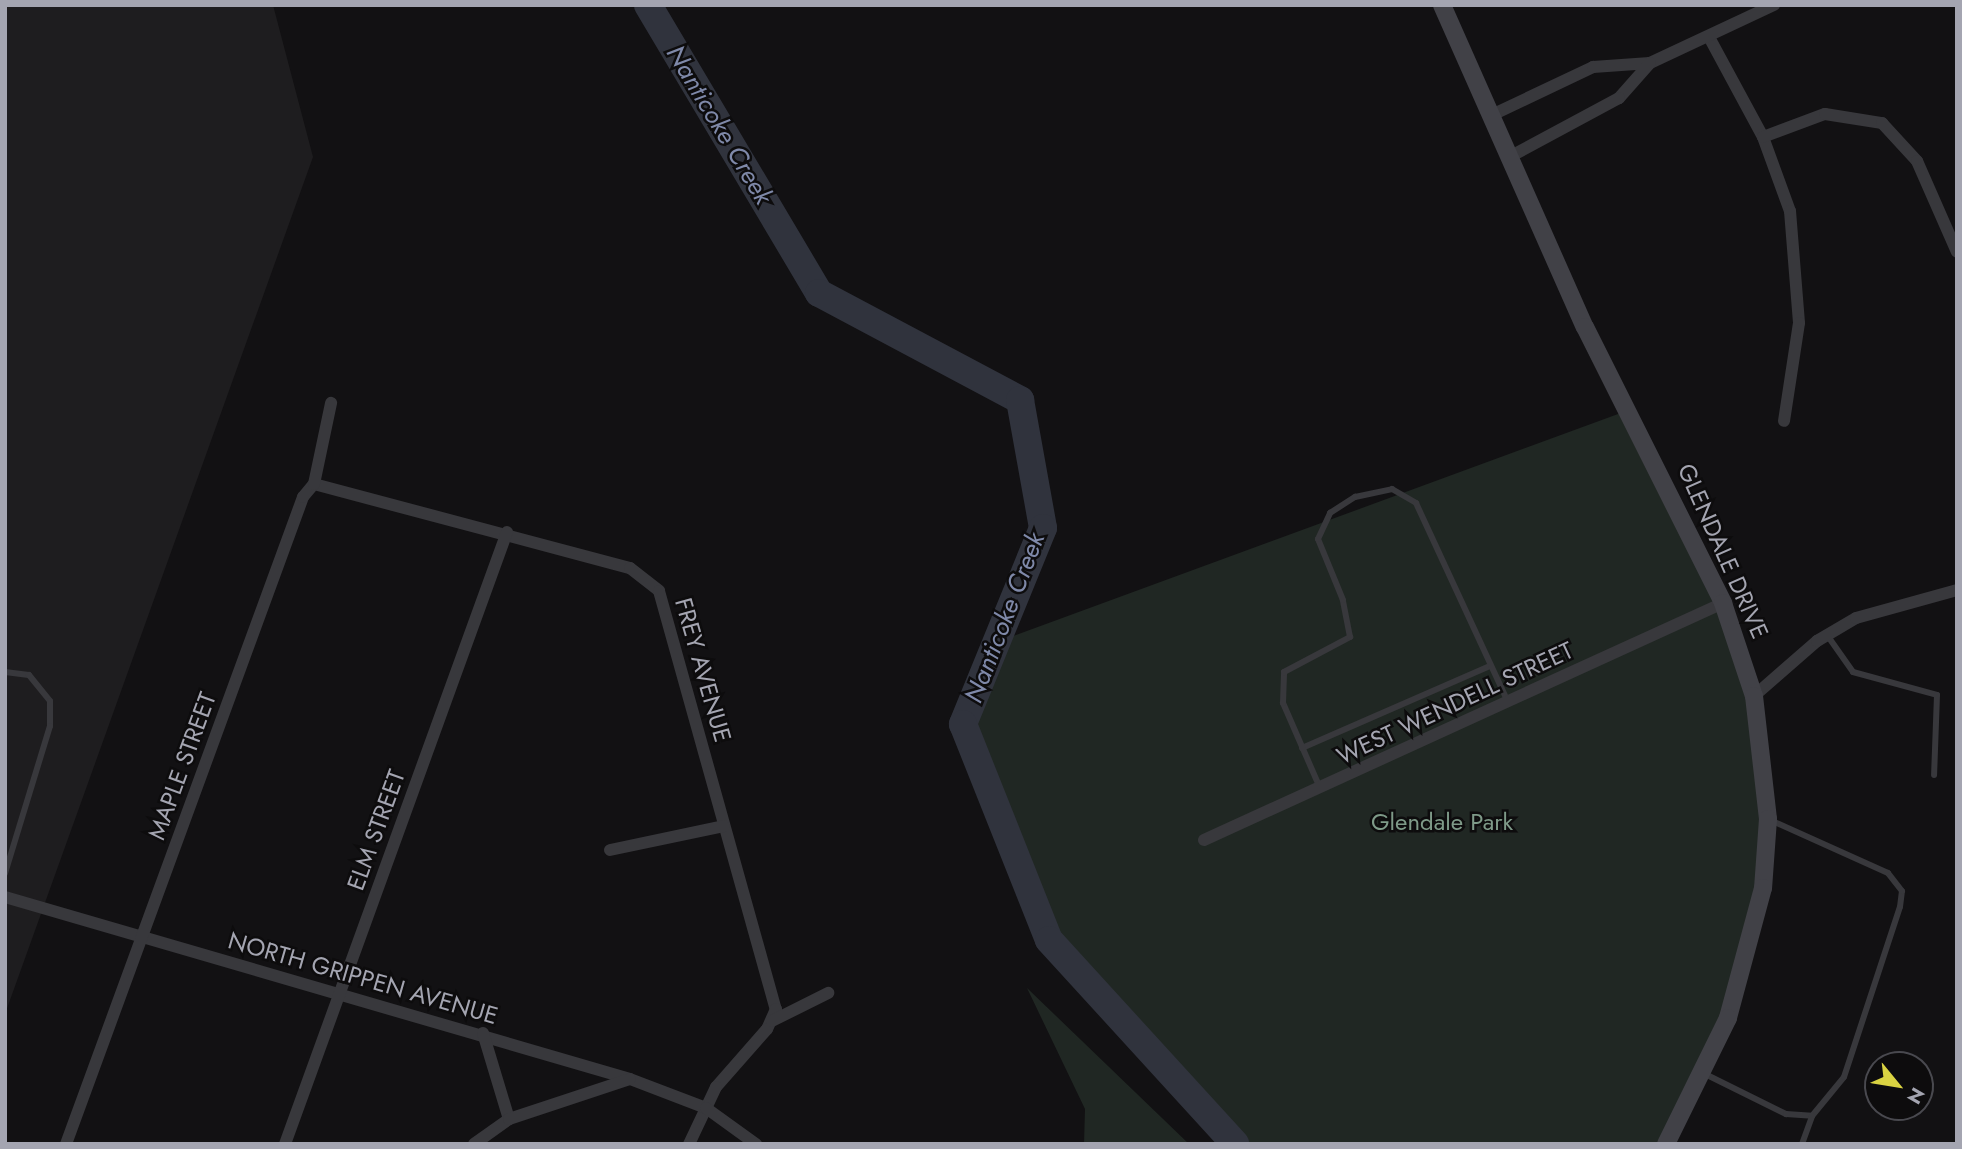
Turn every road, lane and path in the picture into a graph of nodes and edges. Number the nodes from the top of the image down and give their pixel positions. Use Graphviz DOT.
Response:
graph roads {
  1 [pos="1442,5"];
  2 [pos="1774,5"];
  3 [pos="1709,37"];
  4 [pos="1650,63"];
  5 [pos="1494,114"];
  6 [pos="1763,137"];
  7 [pos="1513,155"];
  8 [pos="1957,252"];
  9 [pos="331,403"];
  10 [pos="1784,421"];
  11 [pos="314,484"];
  12 [pos="507,532"];
  13 [pos="1957,590"];
  14 [pos="1723,603"];
  15 [pos="1827,635"];
  16 [pos="1490,666"];
  17 [pos="5,672"];
  18 [pos="1754,696"];
  19 [pos="1507,702"];
  20 [pos="1302,748"];
  21 [pos="1934,775"];
  22 [pos="1320,788"];
  23 [pos="1768,819"];
  24 [pos="724,826"];
  25 [pos="1204,840"];
  26 [pos="610,850"];
  27 [pos="5,873"];
  28 [pos="5,897"];
  29 [pos="141,937"];
  30 [pos="341,993"];
  31 [pos="828,993"];
  32 [pos="770,1025"];
  33 [pos="483,1033"];
  34 [pos="1703,1073"];
  35 [pos="631,1079"];
  36 [pos="706,1108"];
  37 [pos="1812,1116"];
  38 [pos="509,1119"];
  39 [pos="66,1144"];
  40 [pos="285,1144"];
  41 [pos="474,1144"];
  42 [pos="689,1144"];
  43 [pos="756,1144"];
  44 [pos="1666,1144"];
  45 [pos="1802,1144"];
  1 -- 5 [label="street, GLENDALE DRIVE"];
  2 -- 3 [label="street"];
  3 -- 4 [label="street"];
  3 -- 6 [label="street"];
  4 -- 5 [label="street"];
  4 -- 7 [label="street"];
  5 -- 7 [label="street, GLENDALE DRIVE"];
  6 -- 8 [label="street"];
  6 -- 10 [label="street"];
  7 -- 14 [label="street, GLENDALE DRIVE"];
  9 -- 11 [label="street, MAPLE STREET"];
  11 -- 12 [label="street, FREY AVENUE"];
  11 -- 29 [label="street, MAPLE STREET"];
  12 -- 24 [label="street, FREY AVENUE"];
  12 -- 30 [label="street, ELM STREET"];
  13 -- 15 [label="street"];
  14 -- 18 [label="street, GLENDALE DRIVE"];
  14 -- 19 [label="street, WEST WENDELL STREET"];
  15 -- 18 [label="street"];
  15 -- 21 [label="lane"];
  16 -- 19 [label="lane"];
  16 -- 20 [label="lane"];
  16 -- 20 [label="lane"];
  17 -- 27 [label="lane"];
  18 -- 23 [label="street, GLENDALE DRIVE"];
  19 -- 22 [label="street, WEST WENDELL STREET"];
  20 -- 22 [label="lane"];
  22 -- 25 [label="street, WEST WENDELL STREET"];
  23 -- 34 [label="street, GLENDALE DRIVE"];
  23 -- 37 [label="lane"];
  24 -- 26 [label="street"];
  24 -- 32 [label="street, FREY AVENUE"];
  28 -- 29 [label="street, NORTH GRIPPEN AVENUE"];
  29 -- 30 [label="street, NORTH GRIPPEN AVENUE"];
  29 -- 39 [label="street, MAPLE STREET"];
  30 -- 33 [label="street, NORTH GRIPPEN AVENUE"];
  30 -- 40 [label="street, ELM STREET"];
  31 -- 32 [label="street"];
  32 -- 36 [label="street"];
  33 -- 35 [label="street, NORTH GRIPPEN AVENUE"];
  33 -- 38 [label="street"];
  34 -- 37 [label="lane"];
  34 -- 44 [label="street, GLENDALE DRIVE"];
  35 -- 36 [label="street, NORTH GRIPPEN AVENUE"];
  35 -- 38 [label="street"];
  36 -- 42 [label="street"];
  36 -- 43 [label="street, NORTH GRIPPEN AVENUE"];
  37 -- 45 [label="lane"];
  38 -- 41 [label="street"];
}
